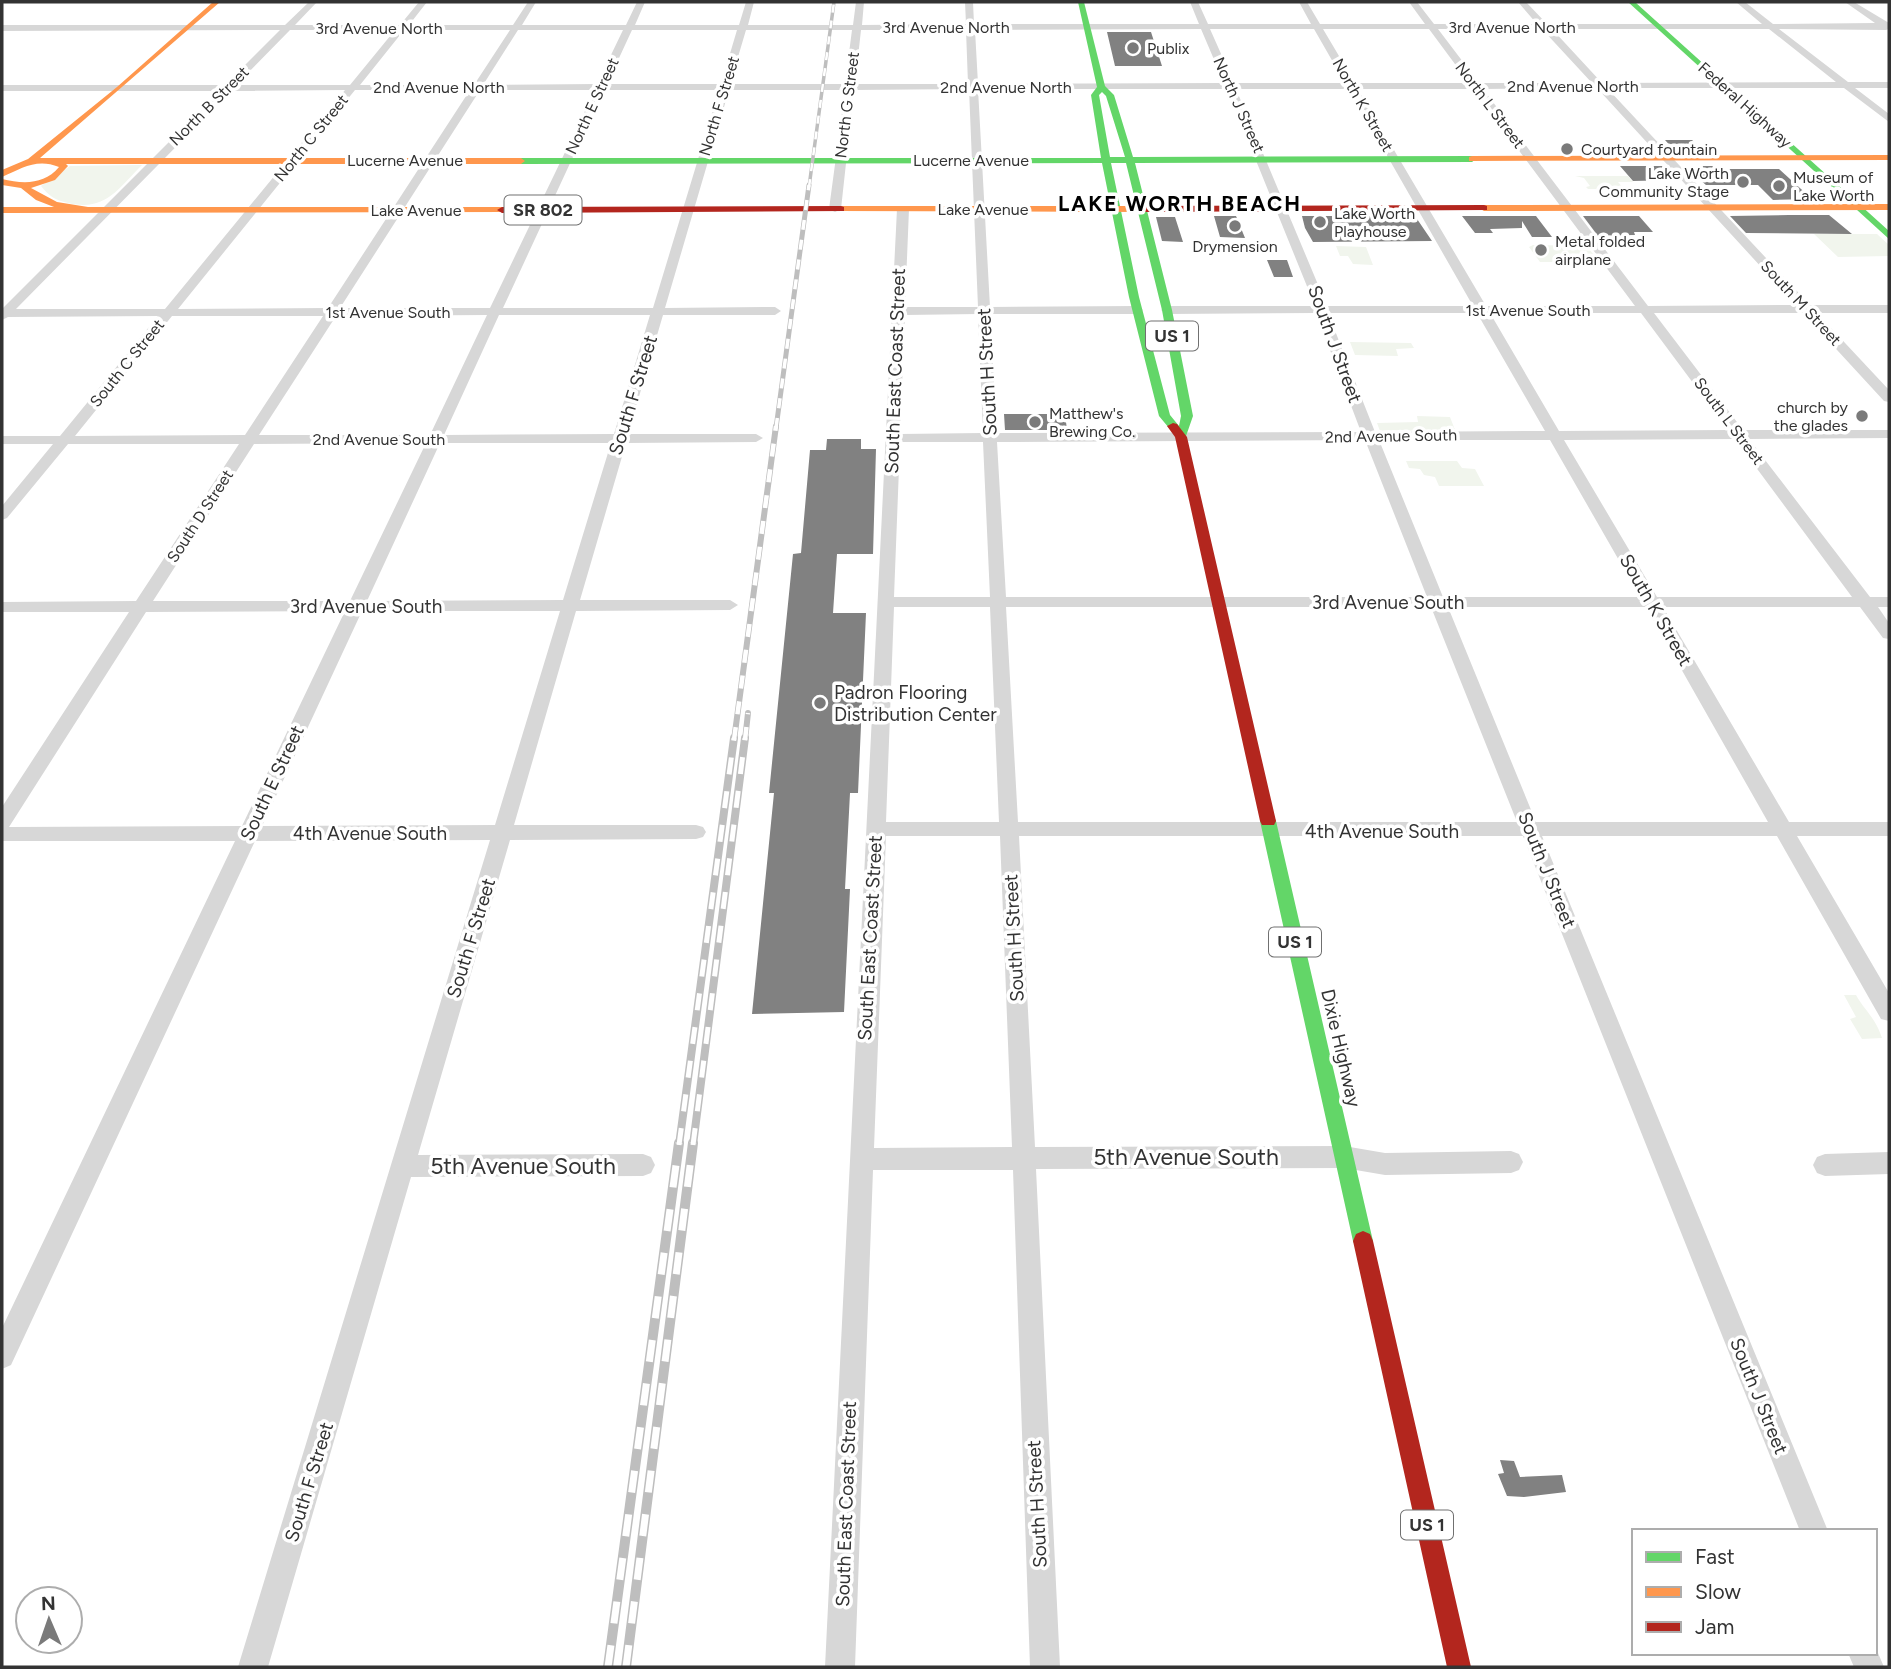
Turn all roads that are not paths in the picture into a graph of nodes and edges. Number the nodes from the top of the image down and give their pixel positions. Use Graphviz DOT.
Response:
graph roads {
  1 [pos="217,2"];
  2 [pos="313,2"];
  3 [pos="422,2"];
  4 [pos="532,2"];
  5 [pos="641,2"];
  6 [pos="750,2"];
  7 [pos="860,2"];
  8 [pos="969,2"];
  9 [pos="1081,2"];
  10 [pos="1194,2"];
  11 [pos="1303,2"];
  12 [pos="1413,2"];
  13 [pos="1522,2"];
  14 [pos="1631,2"];
  15 [pos="1740,2"];
  16 [pos="1849,2"];
  17 [pos="1545,26"];
  18 [pos="1659,26"];
  19 [pos="1771,26"];
  20 [pos="743,27"];
  21 [pos="856,27"];
  22 [pos="970,27"];
  23 [pos="1087,27"];
  24 [pos="1204,27"];
  25 [pos="1318,27"];
  26 [pos="1431,27"];
  27 [pos="1888,27"];
  28 [pos="2,28"];
  29 [pos="187,28"];
  30 [pos="287,28"];
  31 [pos="401,28"];
  32 [pos="515,28"];
  33 [pos="629,28"];
  34 [pos="1723,85"];
  35 [pos="1847,85"];
  36 [pos="1889,85"];
  37 [pos="849,86"];
  38 [pos="1230,86"];
  39 [pos="1352,86"];
  40 [pos="1476,86"];
  41 [pos="1600,86"];
  42 [pos="477,87"];
  43 [pos="601,87"];
  44 [pos="725,87"];
  45 [pos="973,87"];
  46 [pos="1101,87"];
  47 [pos="2,88"];
  48 [pos="118,88"];
  49 [pos="227,88"];
  50 [pos="352,88"];
  51 [pos="1889,119"];
  52 [pos="52,156"];
  53 [pos="1667,158"];
  54 [pos="1889,158"];
  55 [pos="976,159"];
  56 [pos="1262,159"];
  57 [pos="1394,159"];
  58 [pos="1531,159"];
  59 [pos="1804,159"];
  60 [pos="429,160"];
  61 [pos="566,160"];
  62 [pos="703,160"];
  63 [pos="840,160"];
  64 [pos="1105,160"];
  65 [pos="1130,160"];
  66 [pos="154,161"];
  67 [pos="292,161"];
  68 [pos="25,163"];
  69 [pos="2,167"];
  70 [pos="8,185"];
  71 [pos="1712,207"];
  72 [pos="1858,207"];
  73 [pos="1889,207"];
  74 [pos="1423,208"];
  75 [pos="1568,208"];
  76 [pos="397,209"];
  77 [pos="543,209"];
  78 [pos="688,209"];
  79 [pos="835,209"];
  80 [pos="903,209"];
  81 [pos="979,209"];
  82 [pos="1116,209"];
  83 [pos="1142,209"];
  84 [pos="1283,209"];
  85 [pos="2,210"];
  86 [pos="76,210"];
  87 [pos="106,210"];
  88 [pos="252,210"];
  89 [pos="1889,236"];
  90 [pos="1644,309"];
  91 [pos="1807,309"];
  92 [pos="1889,309"];
  93 [pos="1137,310"];
  94 [pos="1167,310"];
  95 [pos="1320,310"];
  96 [pos="1482,310"];
  97 [pos="658,311"];
  98 [pos="775,311"];
  99 [pos="897,311"];
  100 [pos="984,311"];
  101 [pos="168,312"];
  102 [pos="332,312"];
  103 [pos="495,312"];
  104 [pos="3,314"];
  105 [pos="1889,398"];
  106 [pos="1889,434"];
  107 [pos="1555,435"];
  108 [pos="1739,435"];
  109 [pos="1370,436"];
  110 [pos="620,438"];
  111 [pos="755,438"];
  112 [pos="892,438"];
  113 [pos="990,438"];
  114 [pos="1181,438"];
  115 [pos="64,439"];
  116 [pos="249,439"];
  117 [pos="435,439"];
  118 [pos="2,440"];
  119 [pos="2,515"];
  120 [pos="998,601"];
  121 [pos="1438,601"];
  122 [pos="886,602"];
  123 [pos="1217,602"];
  124 [pos="1652,602"];
  125 [pos="1865,602"];
  126 [pos="1889,602"];
  127 [pos="570,605"];
  128 [pos="730,605"];
  129 [pos="356,606"];
  130 [pos="2,607"];
  131 [pos="141,607"];
  132 [pos="1889,634"];
  133 [pos="2,822"];
  134 [pos="1009,828"];
  135 [pos="875,829"];
  136 [pos="1889,829"];
  137 [pos="1531,830"];
  138 [pos="1784,830"];
  139 [pos="1271,831"];
  140 [pos="696,832"];
  141 [pos="502,833"];
  142 [pos="248,834"];
  143 [pos="2,835"];
  144 [pos="1889,1012"];
  145 [pos="1344,1157"];
  146 [pos="1024,1158"];
  147 [pos="860,1160"];
  148 [pos="1511,1162"];
  149 [pos="1889,1163"];
  150 [pos="643,1165"];
  151 [pos="1825,1165"];
  152 [pos="403,1166"];
  153 [pos="2,1356"];
  154 [pos="1813,1529"];
  155 [pos="253,1667"];
  156 [pos="840,1667"];
  157 [pos="1045,1667"];
  158 [pos="1459,1667"];
  1 -- 29 [label="main road"];
  2 -- 30 [label="street, North B Street"];
  3 -- 31 [label="street, North C Street"];
  4 -- 32 [label="street, South D Street"];
  5 -- 33 [label="street, North E Street"];
  6 -- 20 [label="street, North F Street"];
  7 -- 21 [label="street, North G Street"];
  8 -- 22 [label="street, South H Street"];
  9 -- 23 [label="main road, Dixie Highway / US 1"];
  10 -- 24 [label="street, North J Street"];
  11 -- 25 [label="street, North K Street"];
  12 -- 26 [label="street, North L Street"];
  13 -- 17 [label="street, South M Street"];
  14 -- 18 [label="main road, Federal Highway"];
  15 -- 19 [label="street"];
  16 -- 27 [label="street"];
  17 -- 18 [label="street, 3rd Avenue North"];
  17 -- 26 [label="street, 3rd Avenue North"];
  17 -- 41 [label="street, South M Street"];
  18 -- 19 [label="street, 3rd Avenue North"];
  18 -- 34 [label="main road, Federal Highway"];
  19 -- 27 [label="street, 3rd Avenue North"];
  19 -- 35 [label="street"];
  20 -- 21 [label="street, 3rd Avenue North"];
  20 -- 33 [label="street, 3rd Avenue North"];
  20 -- 44 [label="street, North F Street"];
  21 -- 22 [label="street, 3rd Avenue North"];
  21 -- 37 [label="street, North G Street"];
  22 -- 23 [label="street, 3rd Avenue North"];
  22 -- 45 [label="street, South H Street"];
  23 -- 24 [label="street, 3rd Avenue North"];
  23 -- 46 [label="main road, Dixie Highway / US 1"];
  24 -- 25 [label="street, 3rd Avenue North"];
  24 -- 38 [label="street, North J Street"];
  25 -- 26 [label="street, 3rd Avenue North"];
  25 -- 39 [label="street, North K Street"];
  26 -- 40 [label="street, North L Street"];
  28 -- 29 [label="street, 3rd Avenue North"];
  29 -- 30 [label="street, 3rd Avenue North"];
  29 -- 48 [label="main road"];
  30 -- 31 [label="street, 3rd Avenue North"];
  30 -- 49 [label="street, North B Street"];
  31 -- 32 [label="street, 3rd Avenue North"];
  31 -- 50 [label="street, North C Street"];
  32 -- 33 [label="street, 3rd Avenue North"];
  32 -- 42 [label="street, South D Street"];
  33 -- 43 [label="street, North E Street"];
  34 -- 35 [label="street, 2nd Avenue North"];
  34 -- 41 [label="street, 2nd Avenue North"];
  34 -- 59 [label="main road, Federal Highway"];
  35 -- 36 [label="street, 2nd Avenue North"];
  35 -- 51 [label="street"];
  37 -- 44 [label="street, 2nd Avenue North"];
  37 -- 45 [label="street, 2nd Avenue North"];
  37 -- 63 [label="street, North G Street"];
  38 -- 39 [label="street, 2nd Avenue North"];
  38 -- 46 [label="street, 2nd Avenue North"];
  38 -- 56 [label="street, North J Street"];
  39 -- 40 [label="street, 2nd Avenue North"];
  39 -- 57 [label="street, North K Street"];
  40 -- 41 [label="street, 2nd Avenue North"];
  40 -- 58 [label="street, North L Street"];
  41 -- 53 [label="street, South M Street"];
  42 -- 43 [label="street, 2nd Avenue North"];
  42 -- 50 [label="street, 2nd Avenue North"];
  42 -- 60 [label="street, South D Street"];
  43 -- 44 [label="street, 2nd Avenue North"];
  43 -- 61 [label="street, North E Street"];
  44 -- 62 [label="street, North F Street"];
  45 -- 46 [label="street, 2nd Avenue North"];
  45 -- 55 [label="street, South H Street"];
  46 -- 64 [label="main road, Dixie Highway / US 1"];
  46 -- 65 [label="main road, Dixie Highway / US 1"];
  47 -- 48 [label="street, 2nd Avenue North"];
  48 -- 49 [label="street, 2nd Avenue North"];
  48 -- 52 [label="main road"];
  49 -- 50 [label="street, 2nd Avenue North"];
  49 -- 66 [label="street, North B Street"];
  50 -- 67 [label="street, North C Street"];
  52 -- 66 [label="main road, Lucerne Avenue"];
  52 -- 68 [label="main road, Lucerne Avenue"];
  52 -- 70 [label="main road"];
  53 -- 58 [label="main road, Lucerne Avenue"];
  53 -- 59 [label="main road, Lucerne Avenue"];
  53 -- 71 [label="street, South M Street"];
  54 -- 59 [label="main road, Lucerne Avenue"];
  55 -- 63 [label="main road, Lucerne Avenue"];
  55 -- 64 [label="main road, Lucerne Avenue"];
  55 -- 81 [label="street, South H Street"];
  56 -- 57 [label="main road, Lucerne Avenue"];
  56 -- 65 [label="main road, Lucerne Avenue"];
  56 -- 84 [label="street, North J Street"];
  57 -- 58 [label="main road, Lucerne Avenue"];
  57 -- 74 [label="street, North K Street"];
  58 -- 75 [label="street, North L Street"];
  59 -- 72 [label="main road, Federal Highway"];
  60 -- 61 [label="main road, Lucerne Avenue"];
  60 -- 67 [label="main road, Lucerne Avenue"];
  60 -- 76 [label="street, South D Street"];
  61 -- 62 [label="main road, Lucerne Avenue"];
  61 -- 77 [label="street, North E Street"];
  62 -- 63 [label="main road, Lucerne Avenue"];
  62 -- 78 [label="street, North F Street"];
  63 -- 79 [label="street, North G Street"];
  64 -- 65 [label="main road, Lucerne Avenue"];
  64 -- 82 [label="main road, Dixie Highway / US 1"];
  65 -- 83 [label="main road, Dixie Highway / US 1"];
  66 -- 67 [label="main road, Lucerne Avenue"];
  66 -- 87 [label="street, North B Street"];
  67 -- 88 [label="street, North C Street"];
  68 -- 69 [label="main road, Lucerne Avenue"];
  68 -- 70 [label="main road"];
  70 -- 86 [label="main road, Lake Avenue / SR 802"];
  71 -- 72 [label="main road, Lake Avenue / SR 802"];
  71 -- 75 [label="main road, Lake Avenue / SR 802"];
  71 -- 91 [label="street, South M Street"];
  72 -- 73 [label="main road, Lake Avenue / SR 802"];
  72 -- 89 [label="main road, Federal Highway"];
  74 -- 75 [label="main road, Lake Avenue / SR 802"];
  74 -- 84 [label="main road, Lake Avenue / SR 802"];
  74 -- 96 [label="street, South K Street"];
  75 -- 90 [label="street, South L Street"];
  76 -- 77 [label="main road, Lake Avenue / SR 802"];
  76 -- 88 [label="main road, Lake Avenue / SR 802"];
  76 -- 102 [label="street, South D Street"];
  77 -- 78 [label="main road, Lake Avenue / SR 802"];
  77 -- 103 [label="street, South E Street"];
  78 -- 79 [label="main road, Lake Avenue / SR 802"];
  78 -- 97 [label="street, South F Street"];
  79 -- 80 [label="main road, Lake Avenue / SR 802"];
  80 -- 81 [label="main road, Lake Avenue / SR 802"];
  80 -- 99 [label="street, South East Coast Street"];
  81 -- 82 [label="main road, Lake Avenue / SR 802"];
  81 -- 100 [label="street, South H Street"];
  82 -- 83 [label="main road, Lake Avenue / SR 802"];
  82 -- 93 [label="main road, Dixie Highway / US 1"];
  83 -- 84 [label="main road, Lake Avenue / SR 802"];
  83 -- 94 [label="main road, Dixie Highway / US 1"];
  84 -- 95 [label="street, South J Street"];
  85 -- 86 [label="main road, Lake Avenue"];
  86 -- 87 [label="main road, Lake Avenue / SR 802"];
  87 -- 88 [label="main road, Lake Avenue / SR 802"];
  87 -- 104 [label="street, North B Street"];
  88 -- 101 [label="street, South C Street"];
  90 -- 91 [label="street, 1st Avenue South"];
  90 -- 96 [label="street, 1st Avenue South"];
  90 -- 108 [label="street, South L Street"];
  91 -- 92 [label="street, 1st Avenue South"];
  91 -- 105 [label="street, South M Street"];
  93 -- 100 [label="street"];
  93 -- 114 [label="main road, Dixie Highway / US 1"];
  94 -- 95 [label="street, 1st Avenue South"];
  94 -- 114 [label="main road, Dixie Highway / US 1"];
  95 -- 96 [label="street, 1st Avenue South"];
  95 -- 109 [label="street, South J Street"];
  96 -- 107 [label="street, South K Street"];
  97 -- 98 [label="street, 1st Avenue South"];
  97 -- 103 [label="street, 1st Avenue South"];
  97 -- 110 [label="street, South F Street"];
  99 -- 100 [label="street"];
  99 -- 112 [label="street, South East Coast Street"];
  100 -- 113 [label="street, South H Street"];
  101 -- 102 [label="street, 1st Avenue South"];
  101 -- 104 [label="street, 1st Avenue South"];
  101 -- 115 [label="street, South C Street"];
  102 -- 103 [label="street, 1st Avenue South"];
  102 -- 116 [label="street, South D Street"];
  103 -- 117 [label="street, South E Street"];
  106 -- 108 [label="street, 2nd Avenue South"];
  107 -- 108 [label="street, 2nd Avenue South"];
  107 -- 109 [label="street, 2nd Avenue South"];
  107 -- 124 [label="street, South K Street"];
  108 -- 125 [label="street, South L Street"];
  109 -- 114 [label="street, 2nd Avenue South"];
  109 -- 121 [label="street, South J Street"];
  110 -- 111 [label="street, 2nd Avenue South"];
  110 -- 117 [label="street, 2nd Avenue South"];
  110 -- 127 [label="street, South F Street"];
  112 -- 113 [label="street, 2nd Avenue South"];
  112 -- 122 [label="street, South East Coast Street"];
  113 -- 114 [label="street, 2nd Avenue South"];
  113 -- 120 [label="street, South H Street"];
  114 -- 123 [label="main road, Dixie Highway / US 1"];
  115 -- 116 [label="street, 2nd Avenue South"];
  115 -- 118 [label="street, 2nd Avenue South"];
  115 -- 119 [label="street, South C Street"];
  116 -- 117 [label="street, 2nd Avenue South"];
  116 -- 131 [label="street, South D Street"];
  117 -- 129 [label="street, South E Street"];
  120 -- 122 [label="street, 3rd Avenue South"];
  120 -- 123 [label="street, 3rd Avenue South"];
  120 -- 134 [label="street, South H Street"];
  121 -- 123 [label="street, 3rd Avenue South"];
  121 -- 124 [label="street, 3rd Avenue South"];
  121 -- 137 [label="street, South J Street"];
  122 -- 135 [label="street, South East Coast Street"];
  123 -- 139 [label="main road, Dixie Highway / US 1"];
  124 -- 125 [label="street, 3rd Avenue South"];
  124 -- 138 [label="street, South K Street"];
  125 -- 126 [label="street, 3rd Avenue South"];
  125 -- 132 [label="street, South L Street"];
  127 -- 128 [label="street, 3rd Avenue South"];
  127 -- 129 [label="street, 3rd Avenue South"];
  127 -- 141 [label="street, South F Street"];
  129 -- 131 [label="street, 3rd Avenue South"];
  129 -- 142 [label="street, South E Street"];
  130 -- 131 [label="street, 3rd Avenue South"];
  131 -- 133 [label="street, South D Street"];
  134 -- 135 [label="street, 4th Avenue South"];
  134 -- 139 [label="street, 4th Avenue South"];
  134 -- 146 [label="street, South H Street"];
  135 -- 147 [label="street, South East Coast Street"];
  136 -- 138 [label="street, 4th Avenue South"];
  137 -- 138 [label="street, 4th Avenue South"];
  137 -- 139 [label="street, 4th Avenue South"];
  137 -- 154 [label="street, South J Street"];
  138 -- 144 [label="street, South K Street"];
  139 -- 145 [label="main road, Dixie Highway / US 1"];
  140 -- 141 [label="street, 4th Avenue South"];
  141 -- 142 [label="street, 4th Avenue South"];
  141 -- 152 [label="street, South F Street"];
  142 -- 143 [label="street, 4th Avenue South"];
  142 -- 153 [label="street, South E Street"];
  145 -- 146 [label="street, 5th Avenue South"];
  145 -- 148 [label="street, 5th Avenue South"];
  145 -- 158 [label="main road, Dixie Highway / US 1"];
  146 -- 147 [label="street, 5th Avenue South"];
  146 -- 157 [label="street, South H Street"];
  147 -- 156 [label="street, South East Coast Street"];
  149 -- 151 [label="street"];
  150 -- 152 [label="street, 5th Avenue South"];
  152 -- 155 [label="street, South F Street"];
}
